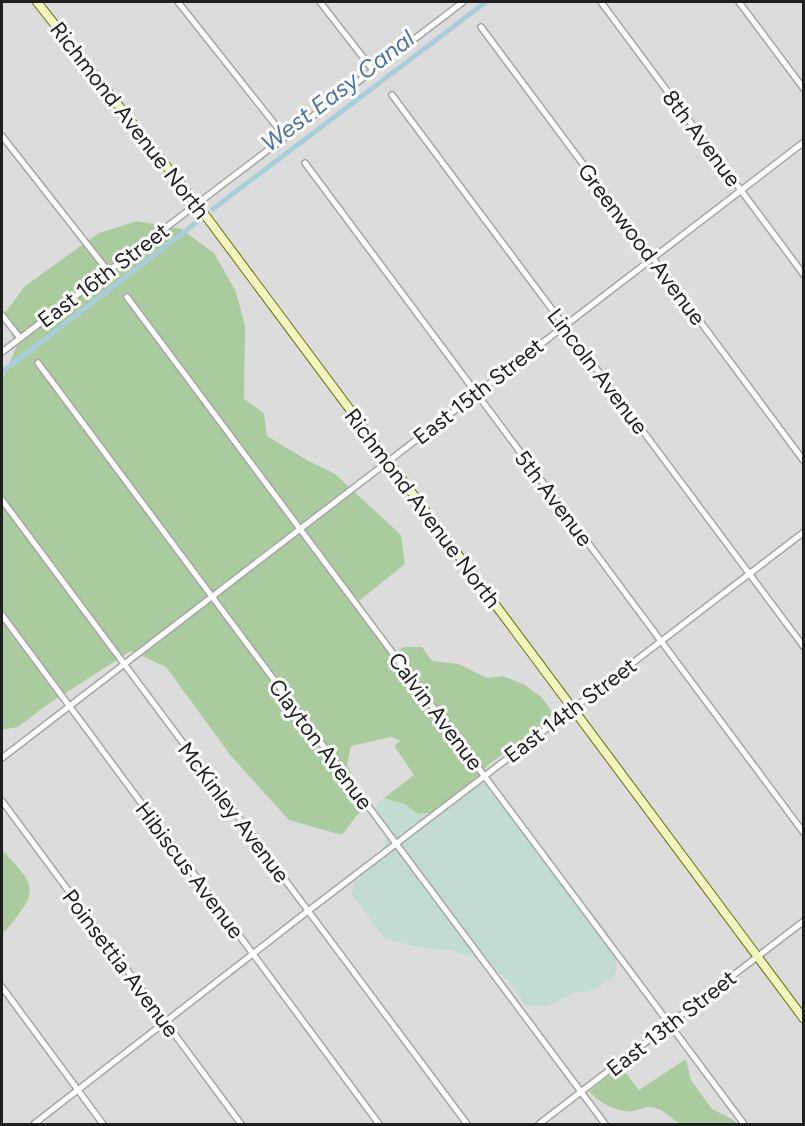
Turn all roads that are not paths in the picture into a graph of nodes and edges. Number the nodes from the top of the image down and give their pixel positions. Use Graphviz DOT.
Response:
graph roads {
  1 [pos="37,2"];
  2 [pos="178,2"];
  3 [pos="320,2"];
  4 [pos="462,2"];
  5 [pos="600,2"];
  6 [pos="739,2"];
  7 [pos="481,27"];
  8 [pos="373,70"];
  9 [pos="804,88"];
  10 [pos="392,95"];
  11 [pos="2,136"];
  12 [pos="285,137"];
  13 [pos="804,141"];
  14 [pos="305,163"];
  15 [pos="740,190"];
  16 [pos="197,204"];
  17 [pos="652,257"];
  18 [pos="108,271"];
  19 [pos="804,275"];
  20 [pos="128,297"];
  21 [pos="2,315"];
  22 [pos="564,325"];
  23 [pos="20,338"];
  24 [pos="2,352"];
  25 [pos="38,363"];
  26 [pos="476,393"];
  27 [pos="388,460"];
  28 [pos="804,461"];
  29 [pos="2,500"];
  30 [pos="300,528"];
  31 [pos="804,532"];
  32 [pos="748,574"];
  33 [pos="211,596"];
  34 [pos="2,615"];
  35 [pos="660,641"];
  36 [pos="804,647"];
  37 [pos="123,663"];
  38 [pos="69,705"];
  39 [pos="572,709"];
  40 [pos="2,758"];
  41 [pos="484,776"];
  42 [pos="2,801"];
  43 [pos="804,833"];
  44 [pos="396,843"];
  45 [pos="308,911"];
  46 [pos="804,921"];
  47 [pos="253,954"];
  48 [pos="757,957"];
  49 [pos="2,987"];
  50 [pos="804,1019"];
  51 [pos="165,1022"];
  52 [pos="669,1024"];
  53 [pos="78,1090"];
  54 [pos="581,1092"];
  55 [pos="34,1125"];
  56 [pos="103,1125"];
  57 [pos="241,1125"];
  58 [pos="380,1125"];
  59 [pos="467,1125"];
  60 [pos="539,1125"];
  61 [pos="605,1125"];
  62 [pos="744,1125"];
  1 -- 16 [label="street, Richmond Avenue North"];
  2 -- 12 [label="street"];
  3 -- 8 [label="street"];
  4 -- 8 [label="street, East 16th Street"];
  5 -- 15 [label="street, 8th Avenue"];
  6 -- 9 [label="street"];
  7 -- 17 [label="street, Greenwood Avenue"];
  8 -- 12 [label="street, East 16th Street"];
  10 -- 22 [label="street, Lincoln Avenue"];
  11 -- 18 [label="street"];
  12 -- 16 [label="street, East 16th Street"];
  13 -- 15 [label="street, East 15th Street"];
  14 -- 26 [label="street, 5th Avenue"];
  15 -- 17 [label="street, East 15th Street"];
  15 -- 19 [label="street, 8th Avenue"];
  16 -- 18 [label="street, East 16th Street"];
  16 -- 27 [label="street, Richmond Avenue North"];
  17 -- 22 [label="street, East 15th Street"];
  17 -- 28 [label="street, Greenwood Avenue"];
  18 -- 23 [label="street, East 16th Street"];
  20 -- 30 [label="street, Calvin Avenue"];
  21 -- 23 [label="street"];
  22 -- 26 [label="street, East 15th Street"];
  22 -- 32 [label="street, Lincoln Avenue"];
  23 -- 24 [label="street, East 16th Street"];
  25 -- 33 [label="street, Clayton Avenue"];
  26 -- 27 [label="street, East 15th Street"];
  26 -- 35 [label="street, 5th Avenue"];
  27 -- 30 [label="street, East 15th Street"];
  27 -- 39 [label="street, Richmond Avenue North"];
  29 -- 37 [label="street, McKinley Avenue"];
  30 -- 33 [label="street, East 15th Street"];
  30 -- 41 [label="street, Calvin Avenue"];
  31 -- 32 [label="street, East 14th Street"];
  32 -- 35 [label="street, East 14th Street"];
  32 -- 36 [label="street, Lincoln Avenue"];
  33 -- 37 [label="street, East 15th Street"];
  33 -- 44 [label="street, Clayton Avenue"];
  34 -- 38 [label="street, Hibiscus Avenue"];
  35 -- 39 [label="street, East 14th Street"];
  35 -- 43 [label="street, 5th Avenue"];
  37 -- 38 [label="street, East 15th Street"];
  37 -- 45 [label="street, McKinley Avenue"];
  38 -- 40 [label="street, East 15th Street"];
  38 -- 47 [label="street, Hibiscus Avenue"];
  39 -- 41 [label="street, East 14th Street"];
  39 -- 48 [label="street, Richmond Avenue North"];
  41 -- 44 [label="street, East 14th Street"];
  41 -- 52 [label="street, Calvin Avenue"];
  42 -- 51 [label="street, Poinsettia Avenue"];
  44 -- 45 [label="street, East 14th Street"];
  44 -- 54 [label="street, Clayton Avenue"];
  45 -- 47 [label="street, East 14th Street"];
  45 -- 59 [label="street, McKinley Avenue"];
  46 -- 48 [label="street, East 13th Street"];
  47 -- 51 [label="street, East 14th Street"];
  47 -- 58 [label="street, Hibiscus Avenue"];
  48 -- 50 [label="street, Richmond Avenue North"];
  48 -- 52 [label="street, East 13th Street"];
  49 -- 53 [label="street"];
  51 -- 53 [label="street, East 14th Street"];
  51 -- 57 [label="street, Poinsettia Avenue"];
  52 -- 54 [label="street, East 13th Street"];
  52 -- 62 [label="street, Calvin Avenue"];
  53 -- 55 [label="street, East 14th Street"];
  53 -- 56 [label="street"];
  54 -- 60 [label="street, East 13th Street"];
  54 -- 61 [label="street, Clayton Avenue"];
}
